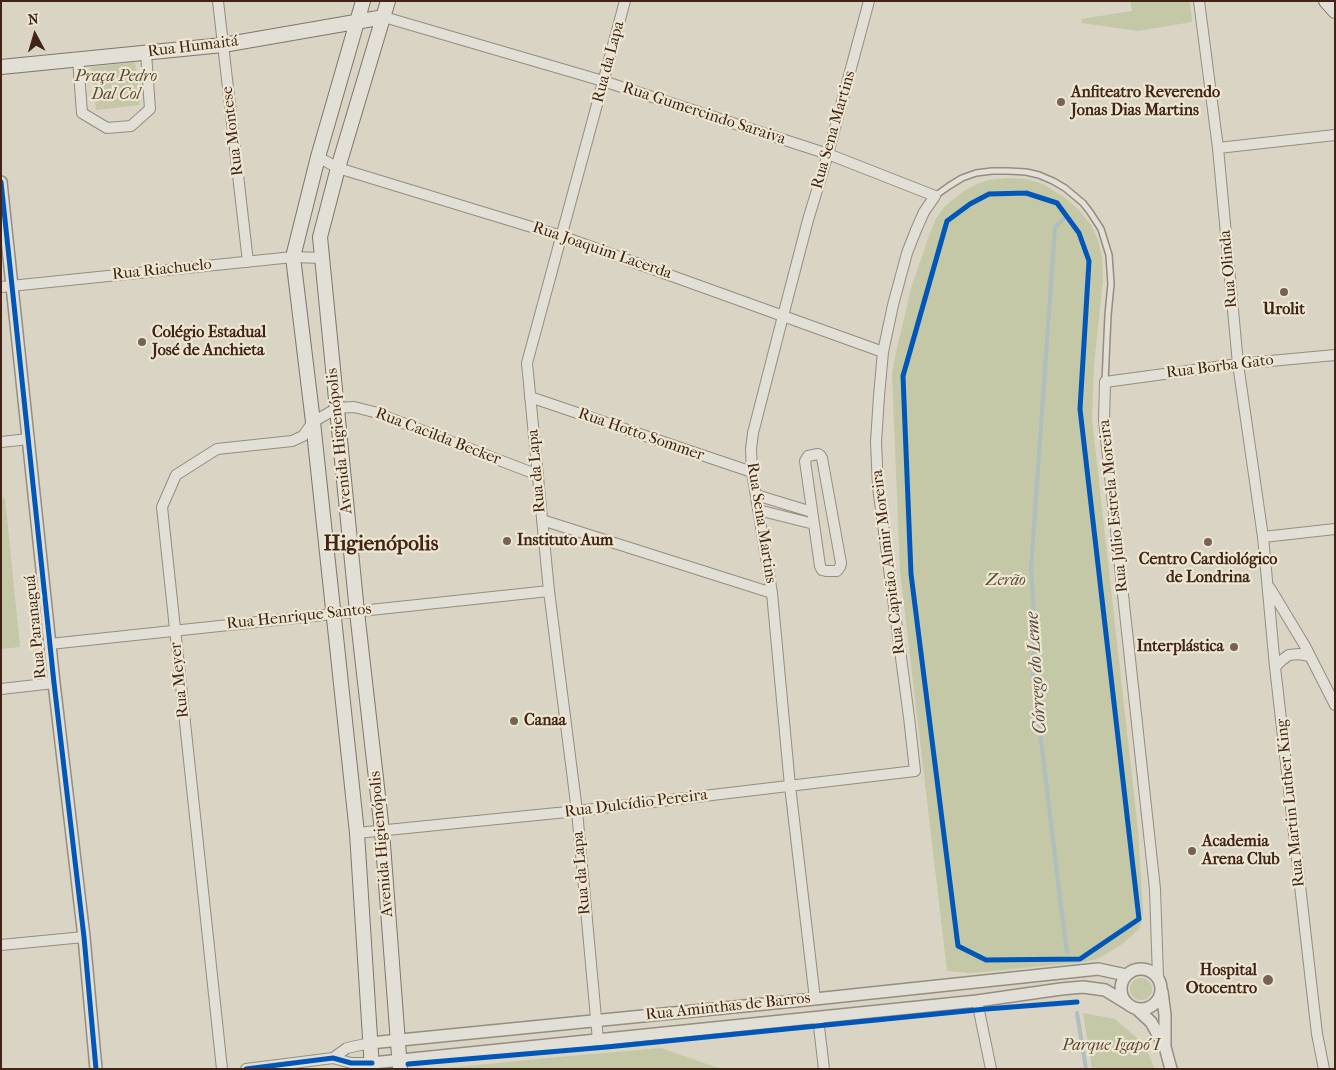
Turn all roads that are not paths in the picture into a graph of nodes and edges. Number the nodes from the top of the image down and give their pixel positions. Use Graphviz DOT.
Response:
graph roads {
  1 [pos="218,1"];
  2 [pos="362,1"];
  3 [pos="388,1"];
  4 [pos="625,1"];
  5 [pos="869,1"];
  6 [pos="1199,1"];
  7 [pos="1326,1"];
  8 [pos="1335,11"];
  9 [pos="384,17"];
  10 [pos="357,21"];
  11 [pos="223,45"];
  12 [pos="146,53"];
  13 [pos="78,60"];
  14 [pos="1,67"];
  15 [pos="603,81"];
  16 [pos="1335,135"];
  17 [pos="1218,148"];
  18 [pos="828,154"];
  19 [pos="318,158"];
  20 [pos="338,168"];
  21 [pos="1,182"];
  22 [pos="935,196"];
  23 [pos="561,236"];
  24 [pos="293,257"];
  25 [pos="322,258"];
  26 [pos="248,262"];
  27 [pos="7,286"];
  28 [pos="783,316"];
  29 [pos="883,352"];
  30 [pos="1335,355"];
  31 [pos="1238,364"];
  32 [pos="1105,382"];
  33 [pos="530,397"];
  34 [pos="337,408"];
  35 [pos="313,422"];
  36 [pos="29,438"];
  37 [pos="1,442"];
  38 [pos="752,472"];
  39 [pos="538,475"];
  40 [pos="756,495"];
  41 [pos="758,510"];
  42 [pos="812,512"];
  43 [pos="542,520"];
  44 [pos="814,524"];
  45 [pos="1335,529"];
  46 [pos="1263,537"];
  47 [pos="1268,585"];
  48 [pos="549,591"];
  49 [pos="772,593"];
  50 [pos="358,612"];
  51 [pos="334,614"];
  52 [pos="175,630"];
  53 [pos="50,644"];
  54 [pos="1309,656"];
  55 [pos="1275,666"];
  56 [pos="54,683"];
  57 [pos="1,689"];
  58 [pos="1335,705"];
  59 [pos="915,771"];
  60 [pos="790,786"];
  61 [pos="577,811"];
  62 [pos="382,831"];
  63 [pos="357,833"];
  64 [pos="84,937"];
  65 [pos="1,945"];
  66 [pos="1126,975"];
  67 [pos="1158,977"];
  68 [pos="1162,992"];
  69 [pos="815,999"];
  70 [pos="977,1001"];
  71 [pos="1133,1006"];
  72 [pos="818,1018"];
  73 [pos="596,1020"];
  74 [pos="398,1040"];
  75 [pos="598,1040"];
  76 [pos="370,1043"];
  77 [pos="1165,1047"];
  78 [pos="333,1058"];
  79 [pos="400,1064"];
  80 [pos="372,1066"];
  81 [pos="96,1069"];
  82 [pos="222,1069"];
  83 [pos="246,1069"];
  84 [pos="824,1069"];
  85 [pos="991,1069"];
  86 [pos="1171,1069"];
  87 [pos="1324,1069"];
  1 -- 11 [label="street, Rua Montese"];
  2 -- 10 [label="main road, Avenida Higienópolis"];
  3 -- 9 [label="main road, Avenida Higienópolis"];
  4 -- 15 [label="street, Rua da Lapa"];
  5 -- 18 [label="street, Rua Sena Martins"];
  6 -- 17 [label="street, Rua Olinda"];
  7 -- 8 [label="main road"];
  9 -- 10 [label="main road, Rua Humaitá"];
  9 -- 15 [label="street, Rua Gumercindo Saraiva"];
  9 -- 20 [label="main road, Avenida Higienópolis"];
  10 -- 11 [label="main road, Rua Humaitá"];
  10 -- 19 [label="main road, Avenida Higienópolis"];
  11 -- 12 [label="main road, Rua Humaitá"];
  11 -- 26 [label="street, Rua Montese"];
  12 -- 13 [label="main road, Rua Humaitá"];
  12 -- 13 [label="street"];
  13 -- 14 [label="main road, Rua Humaitá"];
  15 -- 18 [label="street, Rua Gumercindo Saraiva"];
  15 -- 23 [label="street, Rua da Lapa"];
  16 -- 17 [label="street"];
  17 -- 31 [label="street, Rua Olinda"];
  18 -- 22 [label="street, Rua Gumercindo Saraiva"];
  18 -- 28 [label="street, Rua Sena Martins"];
  19 -- 20 [label="street, Rua Joaquim Lacerda"];
  19 -- 24 [label="main road, Avenida Higienópolis"];
  20 -- 23 [label="street, Rua Joaquim Lacerda"];
  20 -- 25 [label="main road, Avenida Higienópolis"];
  21 -- 27 [label="street, Rua Paranaguá"];
  22 -- 29 [label="street, Rua Capitão Almir Moreira"];
  22 -- 32 [label="lane, Rua Júlio Estrela Moreira"];
  23 -- 28 [label="street, Rua Joaquim Lacerda"];
  23 -- 33 [label="street, Rua da Lapa"];
  24 -- 25 [label="street, Rua Riachuelo"];
  24 -- 26 [label="street, Rua Riachuelo"];
  24 -- 35 [label="main road, Avenida Higienópolis"];
  25 -- 34 [label="main road, Avenida Higienópolis"];
  26 -- 27 [label="street, Rua Riachuelo"];
  27 -- 36 [label="street, Rua Paranaguá"];
  28 -- 29 [label="street, Rua Joaquim Lacerda"];
  28 -- 38 [label="street, Rua Sena Martins"];
  29 -- 59 [label="street, Rua Capitão Almir Moreira"];
  30 -- 31 [label="street, Rua Borba Gato"];
  31 -- 32 [label="street, Rua Borba Gato"];
  31 -- 46 [label="street, Rua Olinda"];
  32 -- 67 [label="street, Rua Júlio Estrela Moreira"];
  33 -- 38 [label="street, Rua Hotto Sommer"];
  33 -- 39 [label="street, Rua da Lapa"];
  34 -- 35 [label="street, Rua Meyer"];
  34 -- 39 [label="street, Rua Cacilda Becker"];
  34 -- 50 [label="main road, Avenida Higienópolis"];
  35 -- 51 [label="main road, Avenida Higienópolis"];
  35 -- 52 [label="street, Rua Meyer"];
  36 -- 37 [label="street"];
  36 -- 53 [label="street, Rua Paranaguá"];
  38 -- 40 [label="street, Rua Sena Martins"];
  39 -- 43 [label="street, Rua da Lapa"];
  40 -- 41 [label="street, Rua Sena Martins"];
  40 -- 42 [label="street"];
  41 -- 44 [label="street"];
  41 -- 49 [label="street, Rua Sena Martins"];
  42 -- 44 [label="street"];
  42 -- 44 [label="street"];
  43 -- 48 [label="street, Rua da Lapa"];
  43 -- 49 [label="street"];
  45 -- 46 [label="street"];
  46 -- 47 [label="street, Rua Martin Luther King"];
  47 -- 54 [label="street"];
  47 -- 55 [label="street, Rua Martin Luther King"];
  48 -- 50 [label="street, Rua Henrique Santos"];
  48 -- 61 [label="street, Rua da Lapa"];
  49 -- 60 [label="street, Rua Sena Martins"];
  50 -- 51 [label="street, Rua Henrique Santos"];
  50 -- 62 [label="main road, Avenida Higienópolis"];
  51 -- 52 [label="street, Rua Henrique Santos"];
  51 -- 63 [label="main road, Avenida Higienópolis"];
  52 -- 53 [label="street, Rua Henrique Santos"];
  52 -- 82 [label="street, Rua Meyer"];
  53 -- 56 [label="street, Rua Paranaguá"];
  54 -- 55 [label="street"];
  54 -- 58 [label="street"];
  55 -- 87 [label="street, Rua Martin Luther King"];
  56 -- 57 [label="street"];
  56 -- 64 [label="street, Rua Paranaguá"];
  59 -- 60 [label="street, Rua Dulcídio Pereira"];
  60 -- 61 [label="street, Rua Dulcídio Pereira"];
  60 -- 69 [label="street, Rua Sena Martins"];
  61 -- 62 [label="street, Rua Dulcídio Pereira"];
  61 -- 73 [label="street, Rua da Lapa"];
  62 -- 63 [label="street, Rua Dulcídio Pereira"];
  62 -- 74 [label="main road, Avenida Higienópolis"];
  63 -- 76 [label="main road, Avenida Higienópolis"];
  64 -- 65 [label="street"];
  64 -- 81 [label="street, Rua Paranaguá"];
  66 -- 67 [label="street"];
  66 -- 69 [label="street, Rua Aminthas de Barros"];
  66 -- 71 [label="street"];
  67 -- 68 [label="street"];
  68 -- 71 [label="street"];
  68 -- 77 [label="street"];
  69 -- 73 [label="street, Rua Aminthas de Barros"];
  70 -- 71 [label="street, Rua Aminthas de Barros"];
  70 -- 72 [label="street, Rua Aminthas de Barros"];
  70 -- 85 [label="street"];
  71 -- 77 [label="street"];
  72 -- 75 [label="street, Rua Aminthas de Barros"];
  72 -- 84 [label="street"];
  73 -- 74 [label="street, Rua Aminthas de Barros"];
  73 -- 75 [label="street, Rua da Lapa"];
  74 -- 76 [label="street, Rua Aminthas de Barros"];
  74 -- 79 [label="main road, Avenida Higienópolis"];
  75 -- 79 [label="street, Rua Aminthas de Barros"];
  76 -- 78 [label="street, Rua Aminthas de Barros"];
  76 -- 80 [label="main road, Avenida Higienópolis"];
  77 -- 86 [label="street"];
  78 -- 80 [label="street, Rua Aminthas de Barros"];
  78 -- 83 [label="street, Rua Aminthas de Barros"];
  79 -- 80 [label="street, Rua Aminthas de Barros"];
}
